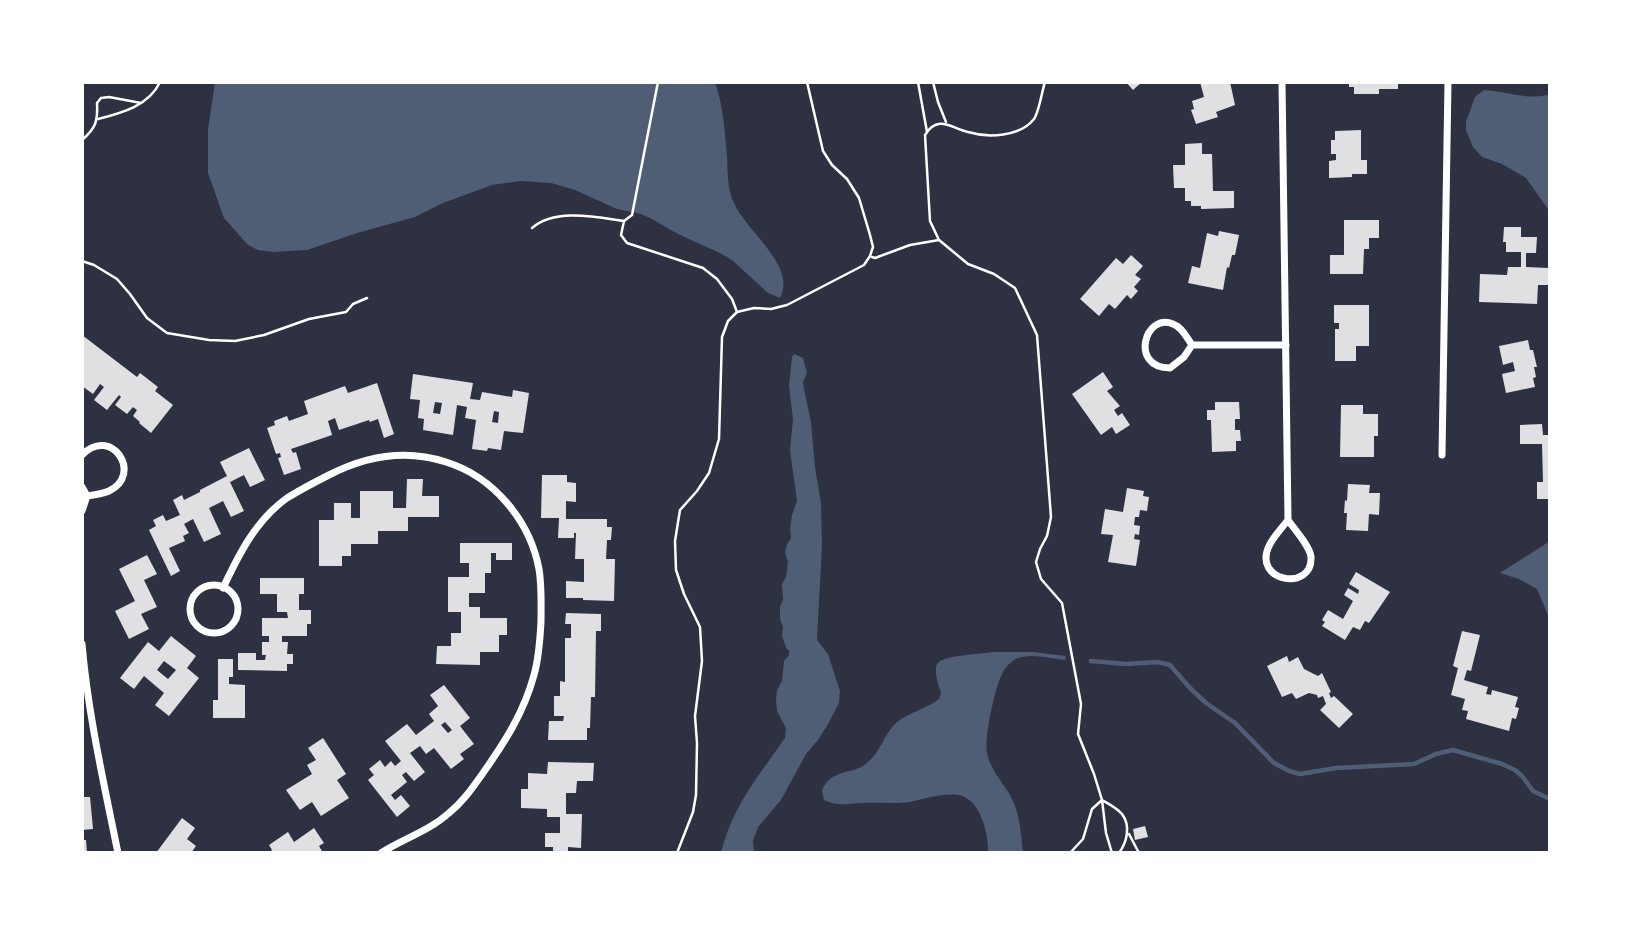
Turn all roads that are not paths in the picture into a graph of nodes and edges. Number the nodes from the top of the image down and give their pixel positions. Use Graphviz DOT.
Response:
graph roads {
  1 [pos="1282,82"];
  2 [pos="1448,82"];
  3 [pos="1192,345"];
  4 [pos="1286,345"];
  5 [pos="82,455"];
  6 [pos="1442,455"];
  7 [pos="82,487"];
  8 [pos="87,496"];
  9 [pos="82,511"];
  10 [pos="1288,520"];
  11 [pos="223,587"];
  12 [pos="82,644"];
  13 [pos="118,853"];
  14 [pos="381,853"];
  1 -- 4 [label="street"];
  2 -- 6 [label="street"];
  3 -- 3 [label="street"];
  3 -- 4 [label="street"];
  4 -- 10 [label="street"];
  5 -- 8 [label="street"];
  7 -- 8 [label="street"];
  8 -- 9 [label="street"];
  10 -- 10 [label="street"];
  11 -- 11 [label="street"];
  11 -- 14 [label="street"];
  12 -- 13 [label="street"];
}
